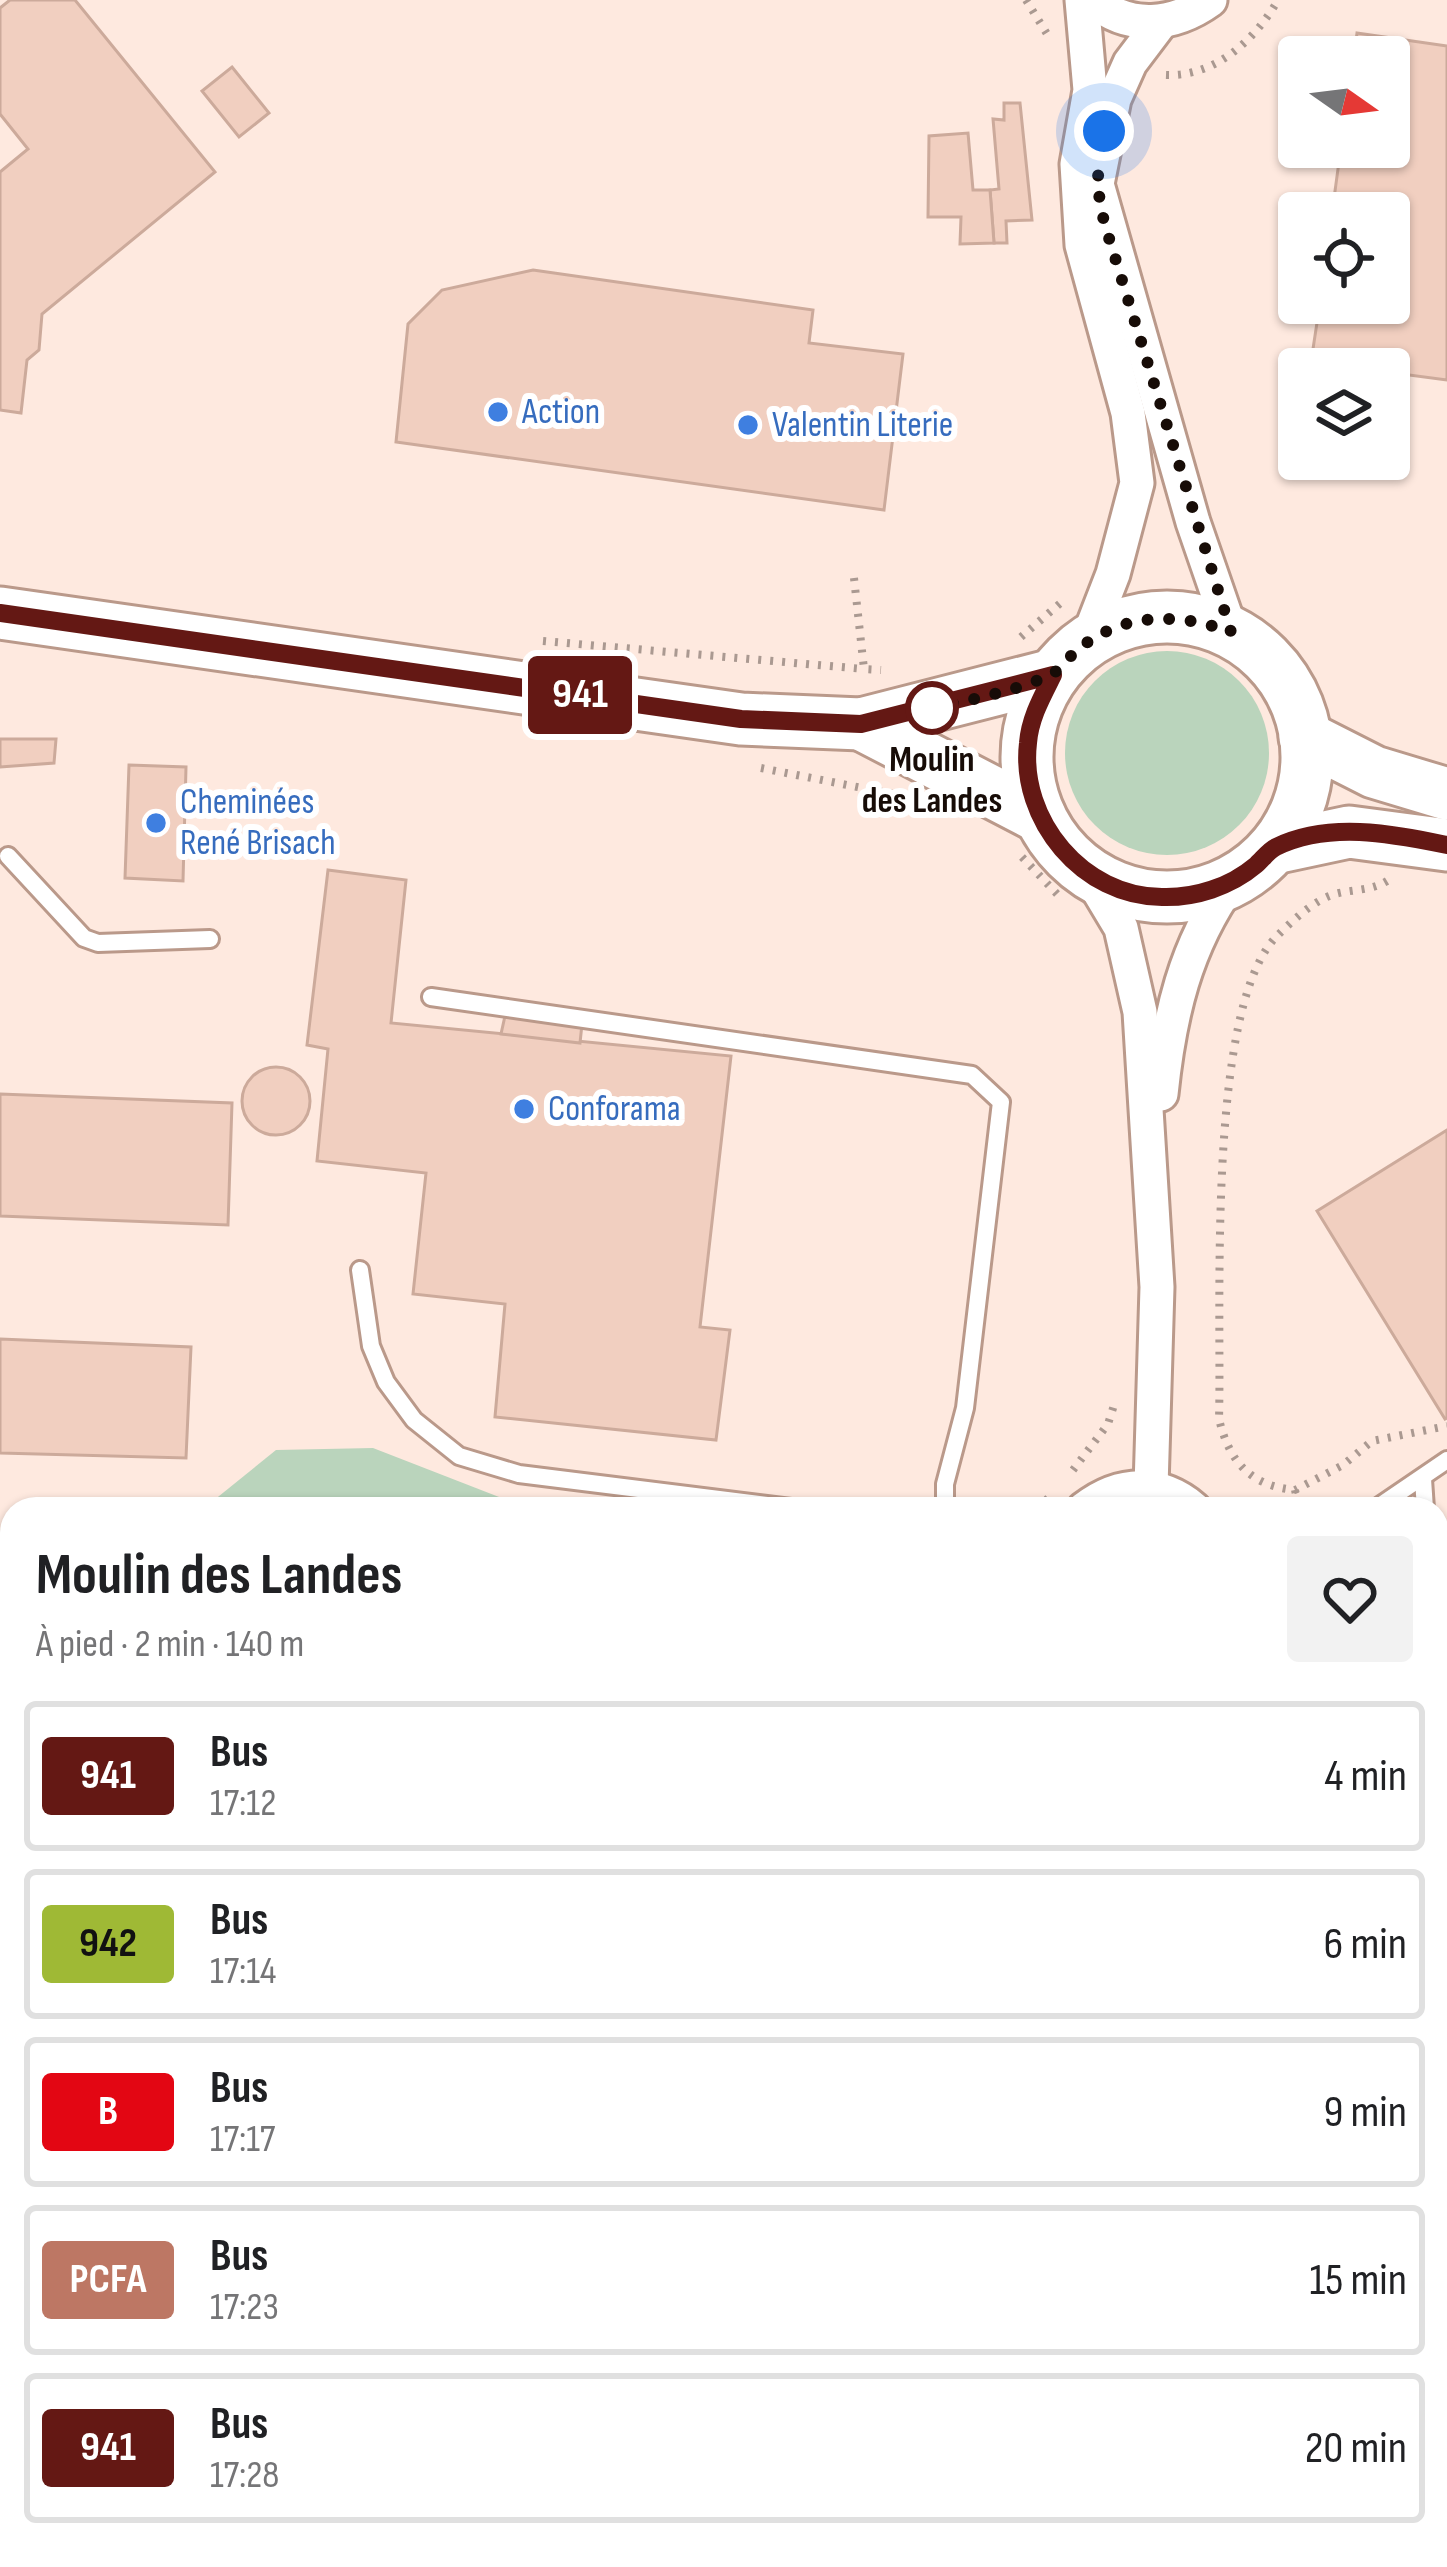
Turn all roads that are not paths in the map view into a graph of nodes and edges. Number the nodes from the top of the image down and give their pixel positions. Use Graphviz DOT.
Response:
graph roads {
  1 [pos="1082,0"];
  2 [pos="1094,0"];
  3 [pos="1210,0"];
  4 [pos="1161,22"];
  5 [pos="0,613"];
  6 [pos="1231,632"];
  7 [pos="1070,658"];
  8 [pos="861,724"];
  9 [pos="1305,737"];
  10 [pos="1447,794"];
  11 [pos="1028,833"];
  12 [pos="1427,841"];
  13 [pos="1274,848"];
  14 [pos="8,856"];
  15 [pos="1231,882"];
  16 [pos="1075,886"];
  17 [pos="210,939"];
  18 [pos="431,997"];
  19 [pos="1154,1204"];
  20 [pos="360,1270"];
  21 [pos="1447,1460"];
  22 [pos="1423,1479"];
  23 [pos="1151,1487"];
  24 [pos="703,1497"];
  25 [pos="945,1497"];
  26 [pos="1101,1497"];
  27 [pos="1171,1497"];
  28 [pos="1394,1497"];
  29 [pos="1424,1497"];
  1 -- 7 [label="street"];
  2 -- 4 [label="street"];
  3 -- 4 [label="street"];
  4 -- 6 [label="street"];
  5 -- 8 [label="main road"];
  6 -- 7 [label="main road"];
  6 -- 9 [label="main road"];
  7 -- 8 [label="main road"];
  7 -- 11 [label="main road"];
  8 -- 11 [label="main road"];
  9 -- 10 [label="main road"];
  9 -- 13 [label="main road"];
  11 -- 16 [label="main road"];
  12 -- 13 [label="main road"];
  13 -- 15 [label="main road"];
  14 -- 17 [label="lane"];
  15 -- 16 [label="main road"];
  15 -- 19 [label="street"];
  16 -- 19 [label="street"];
  18 -- 25 [label="lane"];
  19 -- 23 [label="street"];
  20 -- 24 [label="lane"];
  21 -- 22 [label="lane"];
  22 -- 28 [label="lane"];
  22 -- 29 [label="lane"];
  23 -- 26 [label="street"];
  23 -- 27 [label="street"];
}
